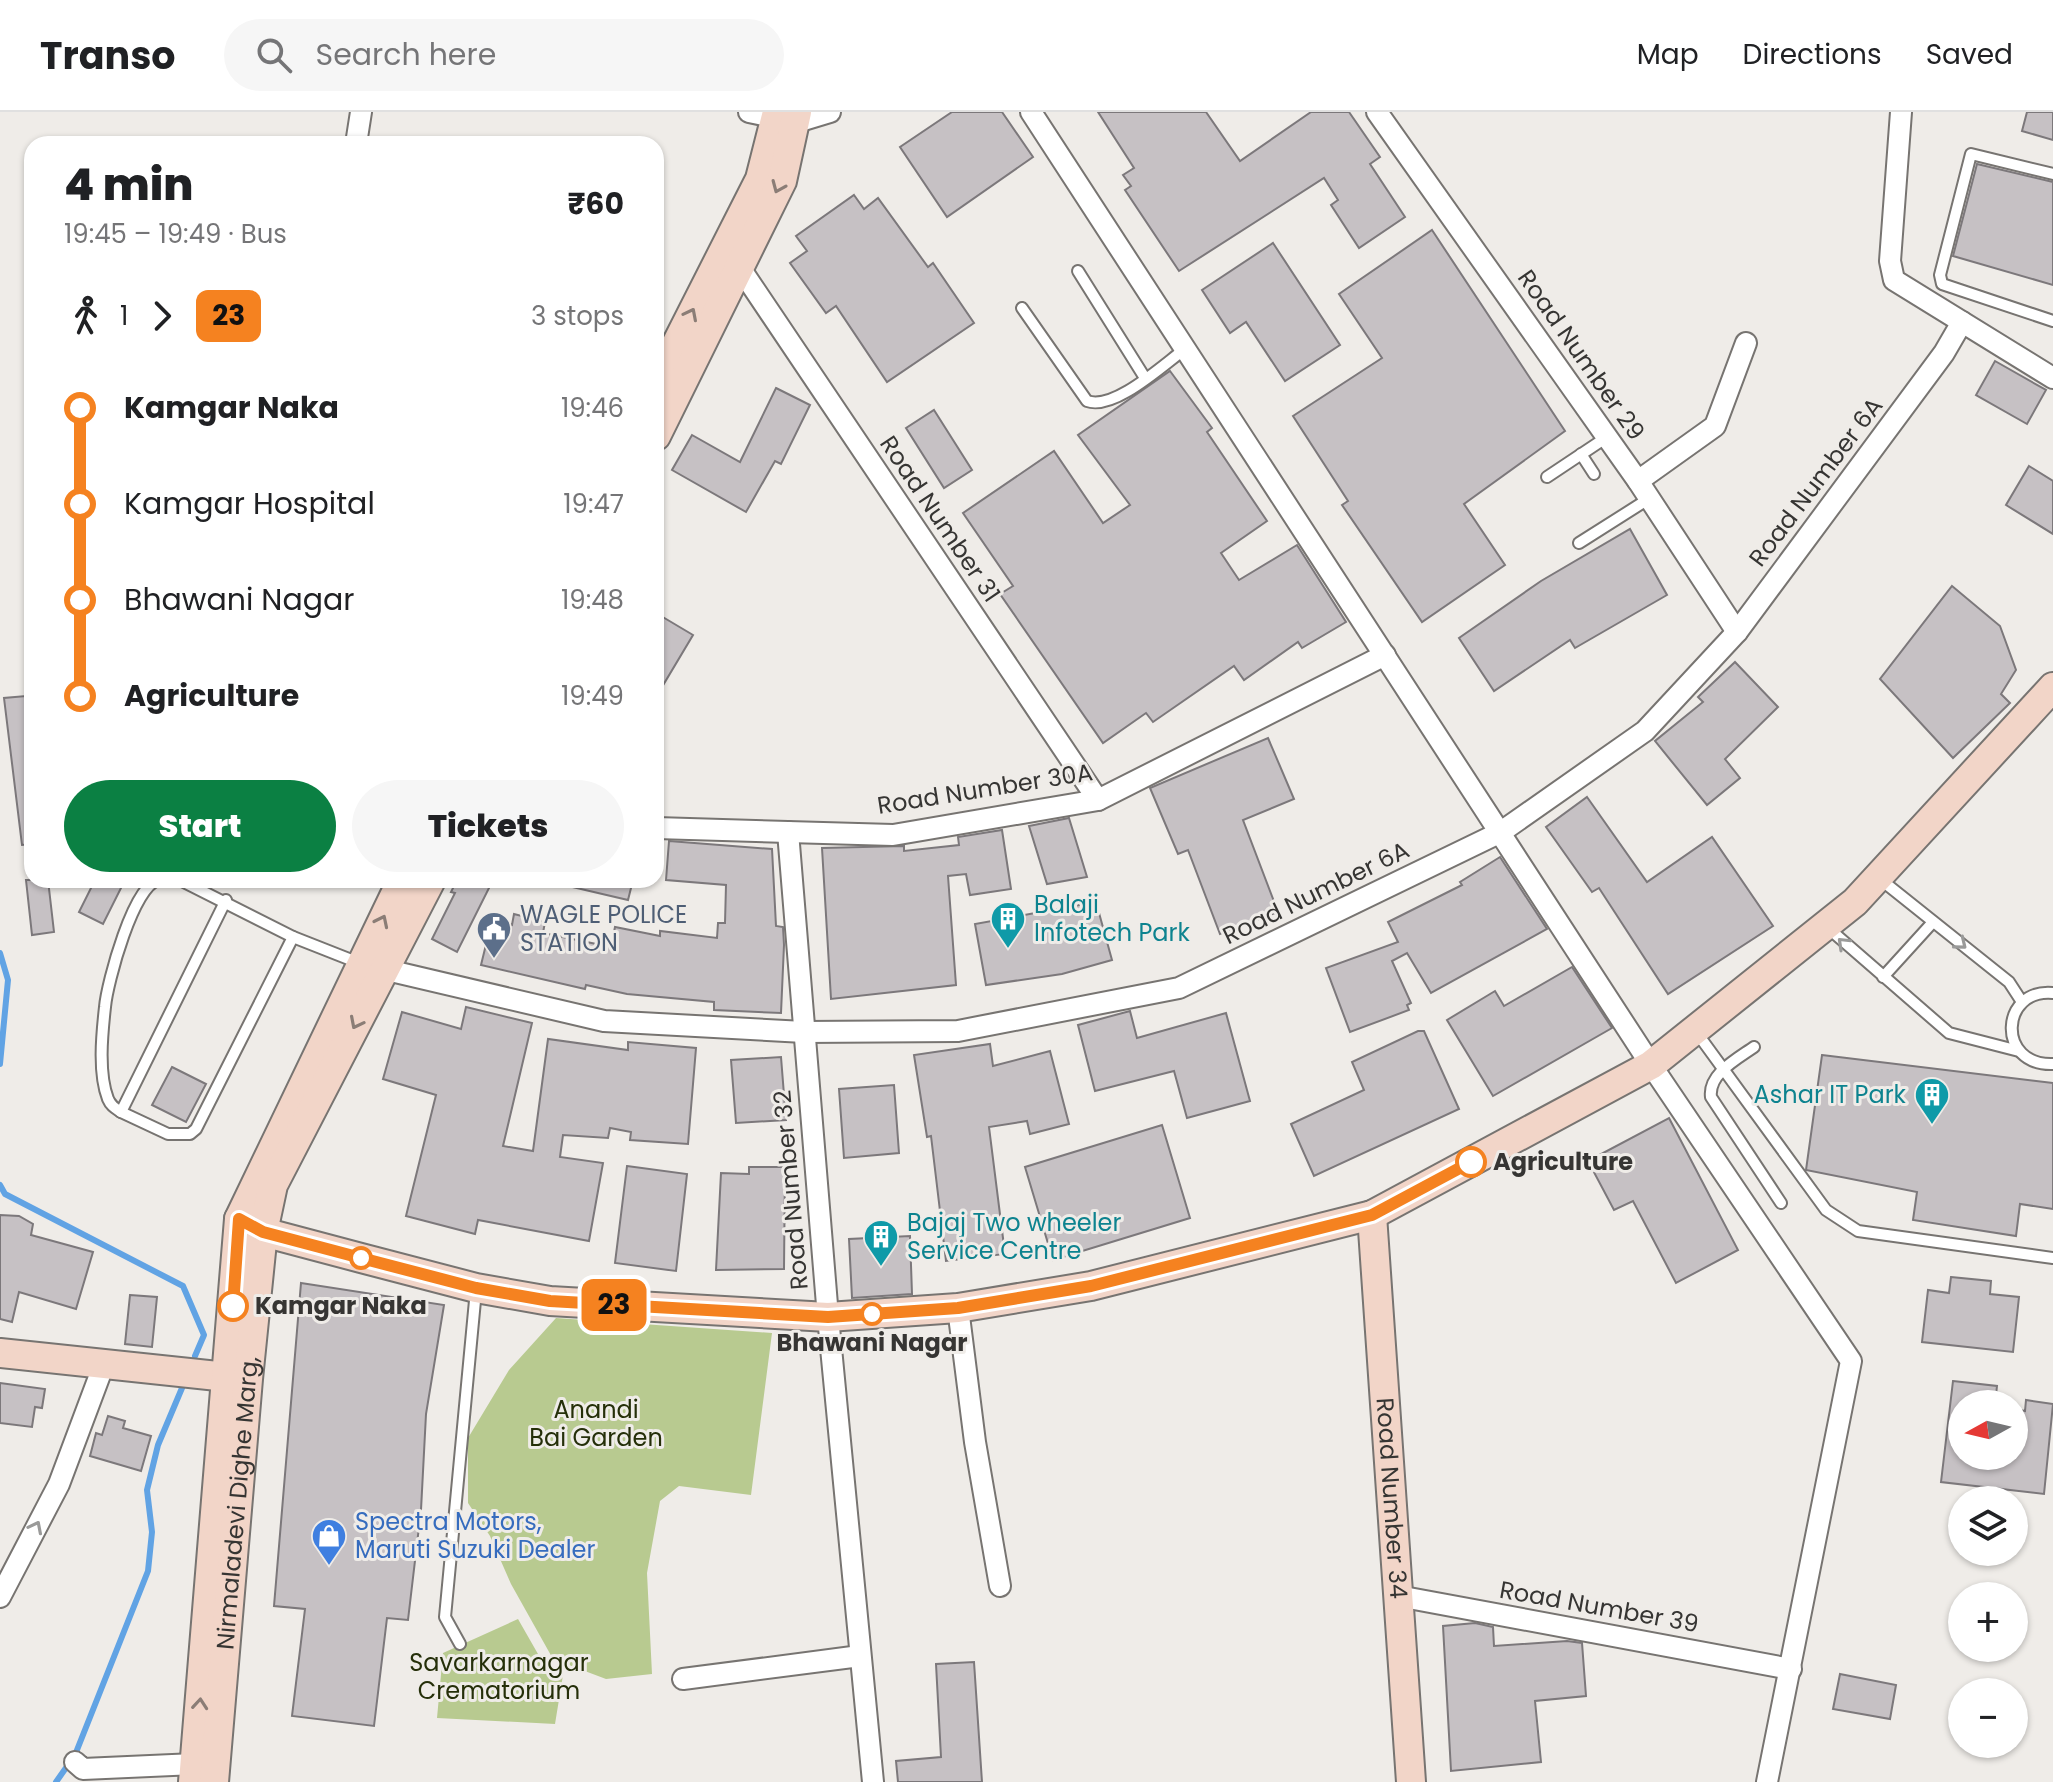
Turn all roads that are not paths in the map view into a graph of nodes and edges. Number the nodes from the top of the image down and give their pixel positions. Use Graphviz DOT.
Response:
graph roads {
  1 [pos="361,112"];
  2 [pos="830,112"];
  3 [pos="1031,112"];
  4 [pos="1377,112"];
  5 [pos="1901,112"];
  6 [pos="779,115"];
  7 [pos="357,136"];
  8 [pos="2053,174"];
  9 [pos="740,268"];
  10 [pos="1078,271"];
  11 [pos="1022,308"];
  12 [pos="2053,321"];
  13 [pos="1962,322"];
  14 [pos="1746,343"];
  15 [pos="1185,349"];
  16 [pos="664,368"];
  17 [pos="1145,378"];
  18 [pos="2053,378"];
  19 [pos="664,420"];
  20 [pos="1607,437"];
  21 [pos="1581,454"];
  22 [pos="1594,474"];
  23 [pos="1547,477"];
  24 [pos="1644,489"];
  25 [pos="1579,543"];
  26 [pos="1737,632"];
  27 [pos="1385,655"];
  28 [pos="2053,687"];
  29 [pos="1098,800"];
  30 [pos="664,828"];
  31 [pos="788,832"];
  32 [pos="1501,832"];
  33 [pos="1878,878"];
  34 [pos="146,888"];
  35 [pos="198,888"];
  36 [pos="399,888"];
  37 [pos="426,888"];
  38 [pos="226,900"];
  39 [pos="1933,922"];
  40 [pos="1825,926"];
  41 [pos="293,937"];
  42 [pos="372,967"];
  43 [pos="1883,977"];
  44 [pos="2053,993"];
  45 [pos="2022,1002"];
  46 [pos="1694,1030"];
  47 [pos="804,1032"];
  48 [pos="1754,1047"];
  49 [pos="2019,1051"];
  50 [pos="2053,1064"];
  51 [pos="1651,1065"];
  52 [pos="1723,1070"];
  53 [pos="121,1112"];
  54 [pos="1781,1203"];
  55 [pos="1372,1215"];
  56 [pos="251,1225"];
  57 [pos="2053,1258"];
  58 [pos="476,1288"];
  59 [pos="958,1308"];
  60 [pos="828,1317"];
  61 [pos="0,1353"];
  62 [pos="104,1364"];
  63 [pos="238,1378"];
  64 [pos="1000,1586"];
  65 [pos="1398,1596"];
  66 [pos="0,1597"];
  67 [pos="460,1644"];
  68 [pos="860,1656"];
  69 [pos="1791,1669"];
  70 [pos="683,1679"];
  71 [pos="75,1762"];
  72 [pos="200,1776"];
  73 [pos="873,1782"];
  74 [pos="1411,1782"];
  75 [pos="1767,1782"];
  1 -- 7 [label="street"];
  2 -- 6 [label="street"];
  3 -- 15 [label="street"];
  4 -- 20 [label="street, Road Number 29"];
  5 -- 13 [label="street"];
  6 -- 9 [label="street, one-way"];
  16 -- 6 [label="street, one-way"];
  8 -- 12 [label="lane"];
  9 -- 19 [label="street"];
  9 -- 29 [label="street, Road Number 31"];
  10 -- 17 [label="lane"];
  11 -- 17 [label="lane"];
  13 -- 18 [label="street"];
  13 -- 26 [label="street, Road Number 6A"];
  14 -- 24 [label="street"];
  15 -- 17 [label="lane"];
  15 -- 27 [label="street"];
  20 -- 21 [label="lane"];
  20 -- 24 [label="street, Road Number 29"];
  21 -- 22 [label="lane"];
  21 -- 23 [label="lane"];
  24 -- 25 [label="lane"];
  24 -- 26 [label="street, Road Number 29"];
  26 -- 32 [label="street, Road Number 6A"];
  27 -- 29 [label="street, Road Number 30A"];
  27 -- 32 [label="street"];
  28 -- 33 [label="street"];
  29 -- 31 [label="street, Road Number 30A"];
  30 -- 31 [label="street, Road Number 30A"];
  31 -- 47 [label="street, Road Number 32"];
  32 -- 47 [label="street, Road Number 6A"];
  32 -- 51 [label="street"];
  33 -- 39 [label="lane"];
  33 -- 40 [label="street"];
  34 -- 53 [label="lane"];
  35 -- 38 [label="lane"];
  42 -- 36 [label="street, Nirmaladevi Dighe Marg,, one-way"];
  37 -- 42 [label="street, Nirmaladevi Dighe Marg,"];
  38 -- 41 [label="lane"];
  38 -- 53 [label="lane"];
  39 -- 43 [label="lane"];
  39 -- 45 [label="lane, one-way"];
  43 -- 40 [label="lane, one-way"];
  40 -- 46 [label="street"];
  41 -- 42 [label="lane"];
  41 -- 53 [label="lane"];
  42 -- 47 [label="street, Road Number 6A"];
  42 -- 56 [label="street, Nirmaladevi Dighe Marg,"];
  43 -- 49 [label="lane"];
  44 -- 45 [label="lane"];
  45 -- 49 [label="lane"];
  46 -- 51 [label="street"];
  46 -- 52 [label="lane"];
  47 -- 60 [label="street, Road Number 32"];
  48 -- 52 [label="lane"];
  49 -- 50 [label="lane"];
  51 -- 55 [label="street"];
  51 -- 69 [label="street"];
  52 -- 54 [label="lane"];
  52 -- 57 [label="lane"];
  55 -- 59 [label="street"];
  55 -- 65 [label="street, Road Number 34"];
  56 -- 58 [label="street"];
  56 -- 63 [label="street, Nirmaladevi Dighe Marg,"];
  58 -- 60 [label="street"];
  58 -- 67 [label="lane"];
  59 -- 60 [label="street"];
  59 -- 64 [label="street"];
  60 -- 68 [label="street, Road Number 32"];
  61 -- 62 [label="street"];
  62 -- 63 [label="street"];
  66 -- 62 [label="street, one-way"];
  63 -- 72 [label="street, Nirmaladevi Dighe Marg,"];
  65 -- 69 [label="street, Road Number 39"];
  65 -- 74 [label="street, Road Number 34"];
  68 -- 70 [label="street"];
  68 -- 73 [label="street, Road Number 32"];
  69 -- 75 [label="street"];
  71 -- 72 [label="street"];
}
